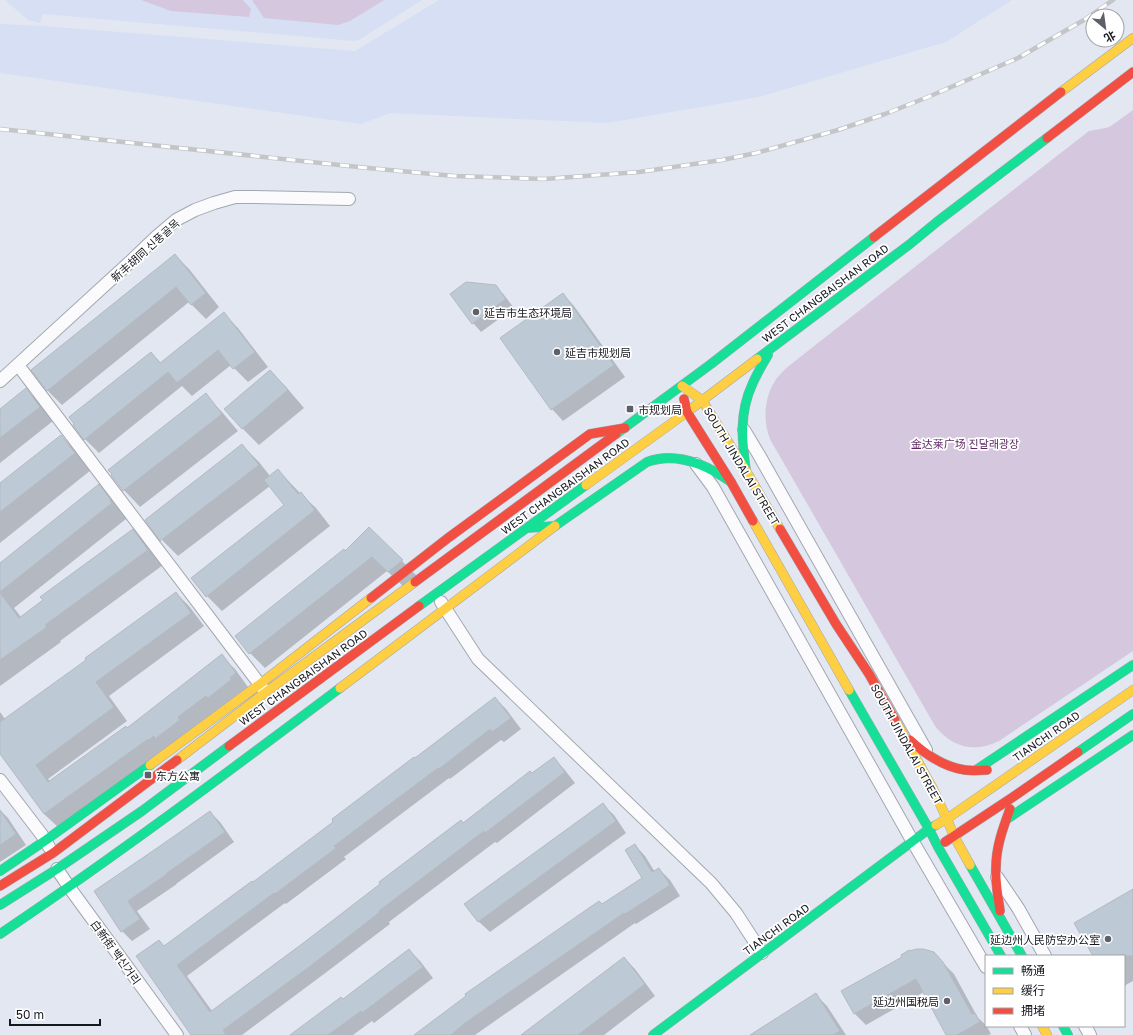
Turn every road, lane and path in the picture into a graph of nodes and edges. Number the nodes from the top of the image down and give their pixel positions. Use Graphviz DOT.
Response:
graph roads {
  1 [pos="1133,38"];
  2 [pos="1133,72"];
  3 [pos="348,199"];
  4 [pos="762,332"];
  5 [pos="773,347"];
  6 [pos="18,365"];
  7 [pos="0,381"];
  8 [pos="682,386"];
  9 [pos="702,400"];
  10 [pos="687,412"];
  11 [pos="742,427"];
  12 [pos="625,428"];
  13 [pos="695,463"];
  14 [pos="746,471"];
  15 [pos="731,482"];
  16 [pos="555,526"];
  17 [pos="527,528"];
  18 [pos="436,594"];
  19 [pos="445,609"];
  20 [pos="1133,665"];
  21 [pos="263,688"];
  22 [pos="1133,690"];
  23 [pos="1133,714"];
  24 [pos="902,731"];
  25 [pos="1133,735"];
  26 [pos="929,754"];
  27 [pos="1039,756"];
  28 [pos="976,770"];
  29 [pos="0,780"];
  30 [pos="1013,797"];
  31 [pos="948,818"];
  32 [pos="1007,819"];
  33 [pos="930,829"];
  34 [pos="954,836"];
  35 [pos="46,840"];
  36 [pos="914,842"];
  37 [pos="938,847"];
  38 [pos="53,853"];
  39 [pos="57,869"];
  40 [pos="0,871"];
  41 [pos="996,876"];
  42 [pos="0,886"];
  43 [pos="69,887"];
  44 [pos="0,905"];
  45 [pos="1000,919"];
  46 [pos="0,934"];
  47 [pos="762,953"];
  48 [pos="1000,955"];
  49 [pos="1021,955"];
  50 [pos="1044,955"];
  51 [pos="985,966"];
  52 [pos="177,1035"];
  53 [pos="653,1035"];
  1 -- 4 [label="main road, WEST CHANGBAISHAN ROAD"];
  2 -- 5 [label="main road, WEST CHANGBAISHAN ROAD"];
  3 -- 6 [label="street, 新丰胡同 신풍골목"];
  4 -- 5 [label="main road"];
  4 -- 8 [label="main road, WEST CHANGBAISHAN ROAD"];
  5 -- 9 [label="main road, WEST CHANGBAISHAN ROAD"];
  5 -- 11 [label="main road"];
  6 -- 7 [label="street, 新丰胡同 신풍골목"];
  6 -- 21 [label="street"];
  8 -- 9 [label="main road, SOUTH JINDALAI STREET"];
  8 -- 10 [label="main road, SOUTH JINDALAI STREET"];
  8 -- 12 [label="main road, WEST CHANGBAISHAN ROAD"];
  9 -- 10 [label="main road, WEST CHANGBAISHAN ROAD"];
  9 -- 14 [label="main road, SOUTH JINDALAI STREET"];
  10 -- 15 [label="main road, SOUTH JINDALAI STREET"];
  10 -- 17 [label="main road, WEST CHANGBAISHAN ROAD"];
  11 -- 14 [label="main road"];
  11 -- 26 [label="street, SOUTH JINDALAI STREET"];
  12 -- 21 [label="main road, WEST CHANGBAISHAN ROAD"];
  12 -- 21 [label="main road, WEST CHANGBAISHAN ROAD"];
  13 -- 15 [label="main road"];
  13 -- 16 [label="main road"];
  13 -- 36 [label="street"];
  14 -- 24 [label="main road, SOUTH JINDALAI STREET"];
  15 -- 33 [label="main road, SOUTH JINDALAI STREET"];
  16 -- 17 [label="main road"];
  16 -- 19 [label="main road"];
  17 -- 18 [label="main road, WEST CHANGBAISHAN ROAD"];
  18 -- 19 [label="street"];
  18 -- 39 [label="main road, WEST CHANGBAISHAN ROAD"];
  19 -- 43 [label="main road"];
  19 -- 47 [label="street"];
  20 -- 28 [label="main road, TIANCHI ROAD"];
  21 -- 35 [label="main road, WEST CHANGBAISHAN ROAD"];
  21 -- 38 [label="main road, WEST CHANGBAISHAN ROAD"];
  22 -- 27 [label="main road, TIANCHI ROAD"];
  23 -- 30 [label="main road"];
  24 -- 26 [label="main road"];
  24 -- 31 [label="main road, SOUTH JINDALAI STREET"];
  25 -- 32 [label="main road"];
  26 -- 28 [label="main road"];
  27 -- 28 [label="main road"];
  27 -- 31 [label="main road, TIANCHI ROAD"];
  29 -- 35 [label="street"];
  30 -- 32 [label="main road"];
  30 -- 34 [label="main road"];
  31 -- 33 [label="main road, TIANCHI ROAD"];
  31 -- 34 [label="main road, SOUTH JINDALAI STREET"];
  32 -- 41 [label="main road"];
  33 -- 36 [label="main road, TIANCHI ROAD"];
  33 -- 37 [label="main road, SOUTH JINDALAI STREET"];
  34 -- 37 [label="main road"];
  34 -- 45 [label="main road, SOUTH JINDALAI STREET"];
  35 -- 38 [label="street"];
  35 -- 40 [label="main road, WEST CHANGBAISHAN ROAD"];
  36 -- 37 [label="main road"];
  36 -- 47 [label="main road, TIANCHI ROAD"];
  36 -- 51 [label="street"];
  37 -- 48 [label="main road, SOUTH JINDALAI STREET"];
  38 -- 42 [label="main road, WEST CHANGBAISHAN ROAD"];
  39 -- 43 [label="street, 白新街 백신거리"];
  39 -- 44 [label="main road, WEST CHANGBAISHAN ROAD"];
  41 -- 45 [label="main road"];
  41 -- 50 [label="street"];
  43 -- 46 [label="main road"];
  43 -- 52 [label="street, 白新街 백신거리"];
  45 -- 49 [label="main road, SOUTH JINDALAI STREET"];
  47 -- 53 [label="main road, TIANCHI ROAD"];
}
